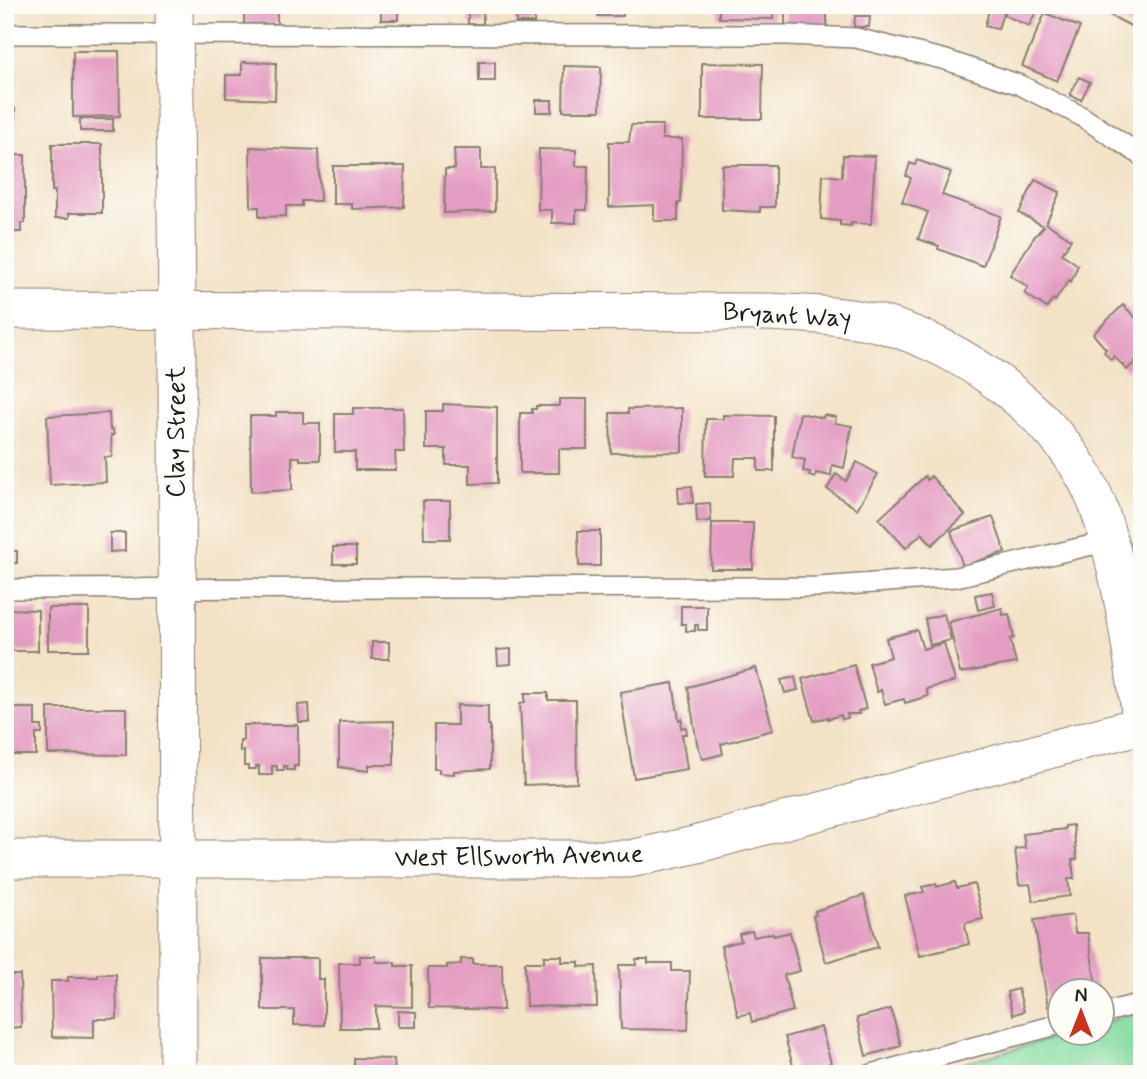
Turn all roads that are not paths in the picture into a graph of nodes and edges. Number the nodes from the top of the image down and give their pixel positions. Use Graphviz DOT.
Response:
graph roads {
  1 [pos="174,20"];
  2 [pos="5,34"];
  3 [pos="1142,156"];
  4 [pos="5,310"];
  5 [pos="177,311"];
  6 [pos="1109,541"];
  7 [pos="177,588"];
  8 [pos="5,589"];
  9 [pos="1142,725"];
  10 [pos="5,859"];
  11 [pos="177,859"];
  12 [pos="1142,1003"];
  13 [pos="1116,1009"];
  14 [pos="1046,1027"];
  15 [pos="178,1074"];
  16 [pos="872,1074"];
  1 -- 2 [label="lane"];
  1 -- 3 [label="lane"];
  1 -- 5 [label="street, Clay Street"];
  4 -- 5 [label="street, Bryant Way"];
  5 -- 6 [label="street, Bryant Way"];
  5 -- 7 [label="street, Clay Street"];
  6 -- 7 [label="lane"];
  6 -- 9 [label="street, Bryant Way"];
  7 -- 8 [label="lane"];
  7 -- 11 [label="street, Clay Street"];
  9 -- 11 [label="street, West Ellsworth Avenue"];
  10 -- 11 [label="street, West Ellsworth Avenue"];
  11 -- 15 [label="street, Clay Street"];
  12 -- 13 [label="lane"];
  14 -- 16 [label="lane"];
}
